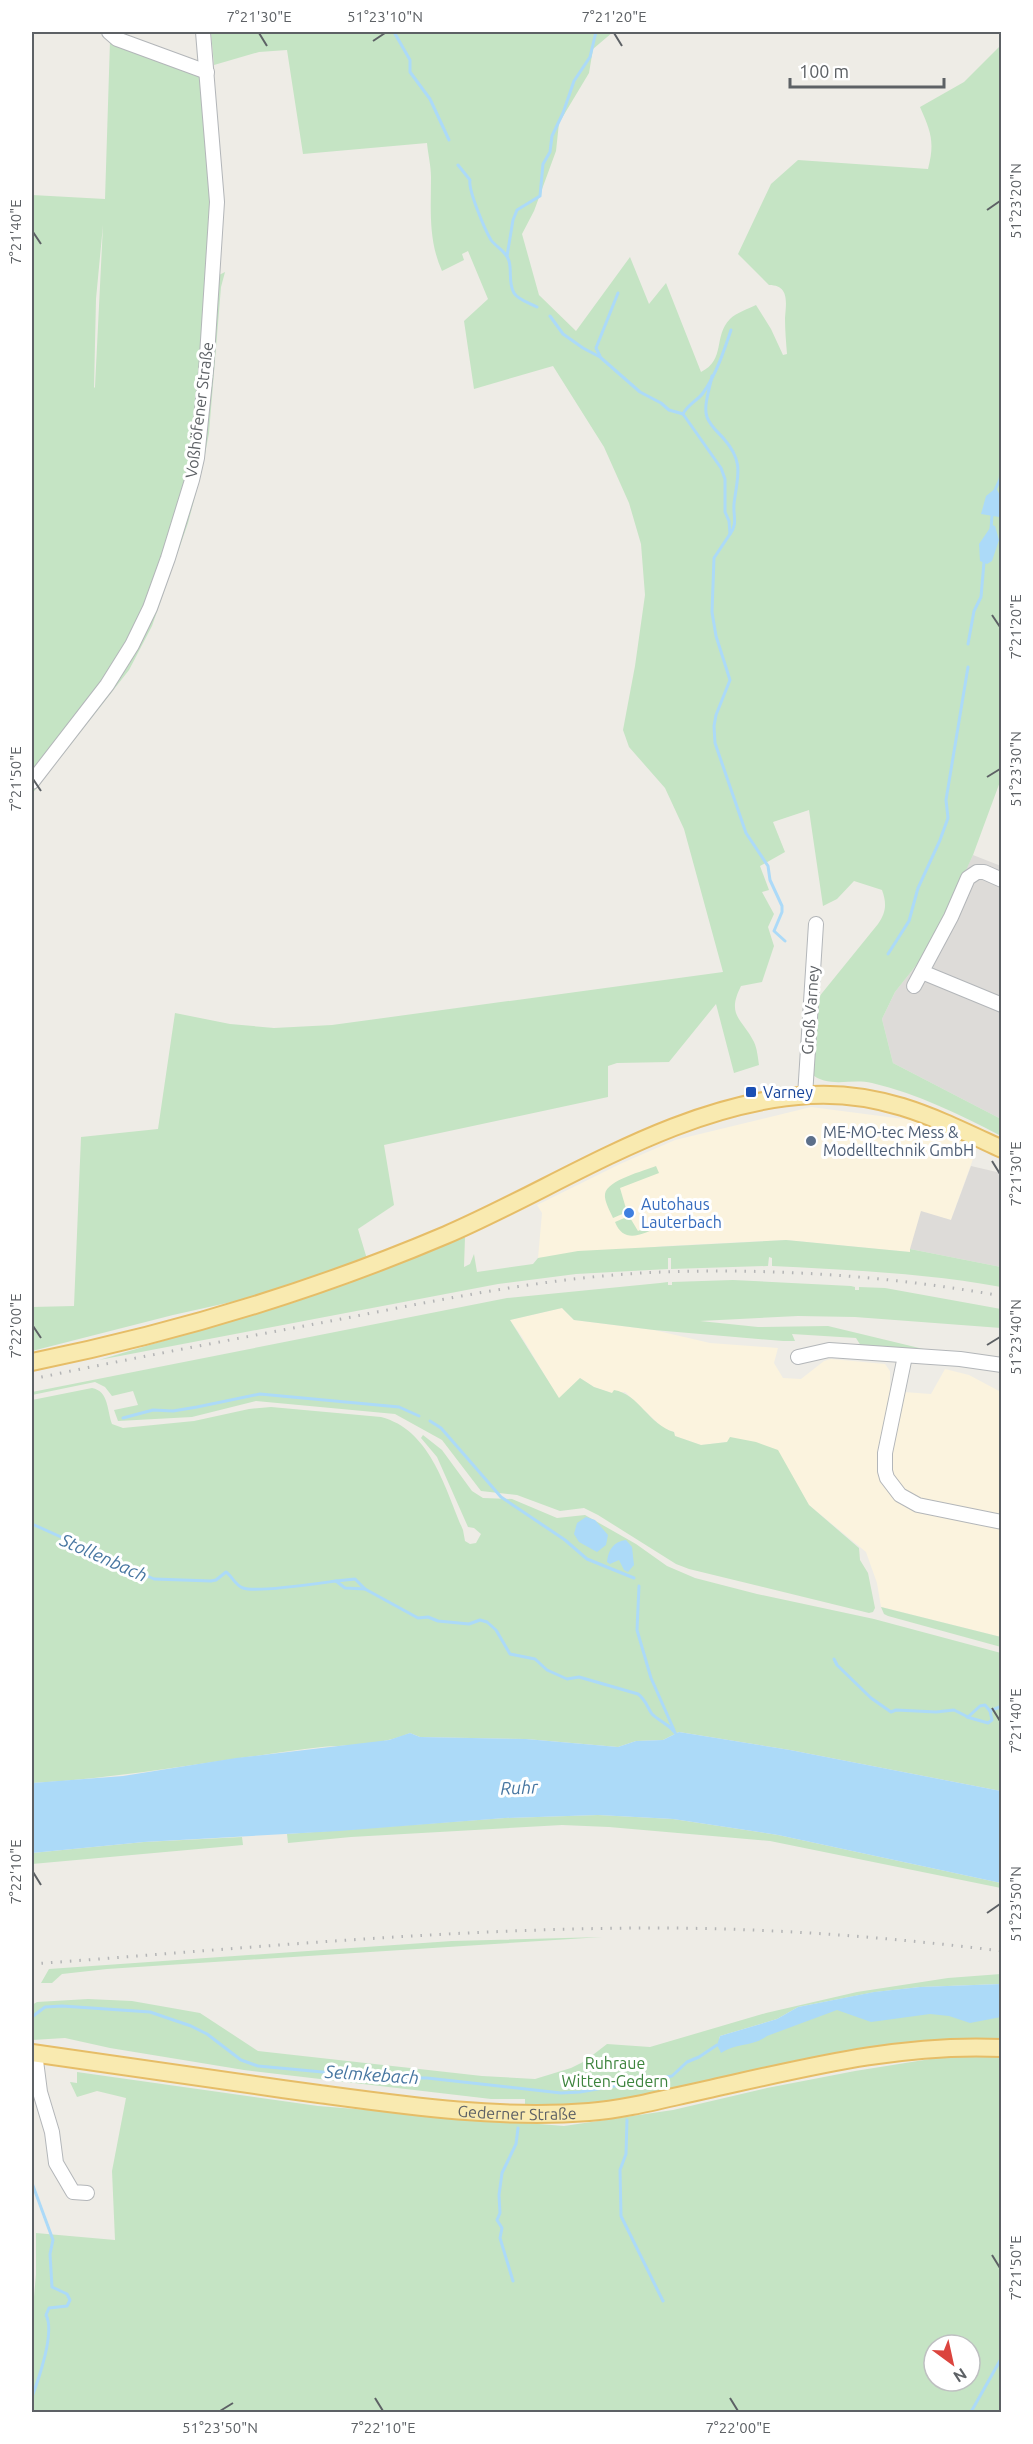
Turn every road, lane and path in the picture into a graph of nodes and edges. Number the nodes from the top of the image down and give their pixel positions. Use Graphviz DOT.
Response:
graph roads {
  1 [pos="109,32"];
  2 [pos="203,32"];
  3 [pos="207,72"];
  4 [pos="32,782"];
  5 [pos="1002,880"];
  6 [pos="816,924"];
  7 [pos="921,972"];
  8 [pos="914,987"];
  9 [pos="1002,1005"];
  10 [pos="805,1096"];
  11 [pos="1002,1149"];
  12 [pos="905,1356"];
  13 [pos="798,1358"];
  14 [pos="32,1362"];
  15 [pos="1002,1365"];
  16 [pos="1002,1522"];
  17 [pos="1002,2048"];
  18 [pos="33,2053"];
  19 [pos="87,2193"];
  1 -- 3 [label="street"];
  2 -- 3 [label="street, Voßhöfener Straße"];
  3 -- 4 [label="street, Voßhöfener Straße"];
  5 -- 7 [label="street"];
  6 -- 10 [label="street, Groß Varney"];
  7 -- 8 [label="street"];
  7 -- 9 [label="street"];
  10 -- 11 [label="main road"];
  10 -- 14 [label="main road"];
  12 -- 13 [label="street"];
  12 -- 15 [label="street"];
  12 -- 16 [label="street"];
  17 -- 18 [label="main road, Gederner Straße"];
  18 -- 19 [label="street"];
}
